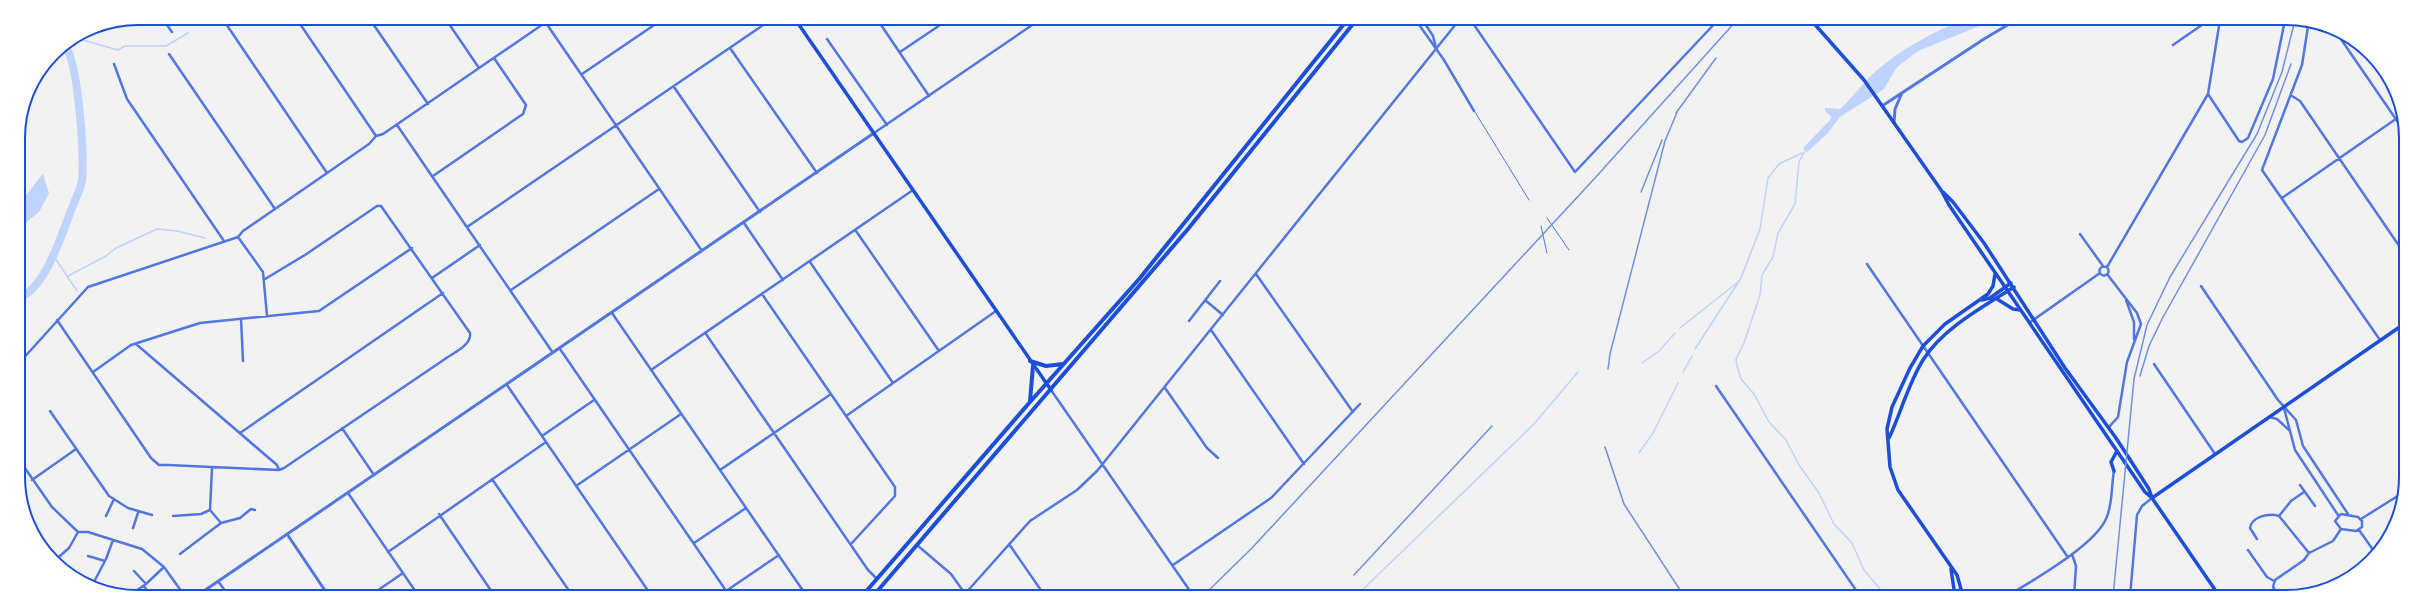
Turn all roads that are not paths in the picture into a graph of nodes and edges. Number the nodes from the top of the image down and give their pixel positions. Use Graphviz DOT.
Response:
graph roads {
  1 [pos="167,25"];
  2 [pos="227,25"];
  3 [pos="301,25"];
  4 [pos="374,25"];
  5 [pos="450,25"];
  6 [pos="543,25"];
  7 [pos="547,25"];
  8 [pos="653,25"];
  9 [pos="763,25"];
  10 [pos="799,25"];
  11 [pos="881,25"];
  12 [pos="940,25"];
  13 [pos="1032,25"];
  14 [pos="1343,25"];
  15 [pos="1352,25"];
  16 [pos="1419,25"];
  17 [pos="1426,25"];
  18 [pos="1455,25"];
  19 [pos="1474,25"];
  20 [pos="1713,25"];
  21 [pos="1815,25"];
  22 [pos="2008,25"];
  23 [pos="2202,25"];
  24 [pos="2219,25"];
  25 [pos="2284,25"];
  26 [pos="2308,27"];
  27 [pos="172,32"];
  28 [pos="827,39"];
  29 [pos="2340,39"];
  30 [pos="2173,45"];
  31 [pos="730,48"];
  32 [pos="1436,48"];
  33 [pos="900,52"];
  34 [pos="169,54"];
  35 [pos="494,58"];
  36 [pos="114,64"];
  37 [pos="479,68"];
  38 [pos="582,74"];
  39 [pos="674,87"];
  40 [pos="1902,93"];
  41 [pos="2208,94"];
  42 [pos="929,96"];
  43 [pos="2292,96"];
  44 [pos="428,104"];
  45 [pos="1882,106"];
  46 [pos="1474,111"];
  47 [pos="2396,119"];
  48 [pos="2398,122"];
  49 [pos="887,124"];
  50 [pos="1894,124"];
  51 [pos="397,125"];
  52 [pos="617,126"];
  53 [pos="874,134"];
  54 [pos="376,136"];
  55 [pos="2339,158"];
  56 [pos="327,173"];
  57 [pos="817,173"];
  58 [pos="433,176"];
  59 [pos="659,188"];
  60 [pos="913,190"];
  61 [pos="1941,190"];
  62 [pos="2282,198"];
  63 [pos="1529,200"];
  64 [pos="275,209"];
  65 [pos="760,212"];
  66 [pos="1547,218"];
  67 [pos="744,223"];
  68 [pos="1541,226"];
  69 [pos="467,227"];
  70 [pos="856,231"];
  71 [pos="2080,234"];
  72 [pos="238,237"];
  73 [pos="225,241"];
  74 [pos="480,245"];
  75 [pos="2399,246"];
  76 [pos="412,248"];
  77 [pos="1569,250"];
  78 [pos="703,251"];
  79 [pos="1547,253"];
  80 [pos="810,262"];
  81 [pos="1867,264"];
  82 [pos="2103,266"];
  83 [pos="2107,267"];
  84 [pos="2100,273"];
  85 [pos="1256,274"];
  86 [pos="1995,274"];
  87 [pos="2107,274"];
  88 [pos="432,278"];
  89 [pos="265,279"];
  90 [pos="784,280"];
  91 [pos="1220,282"];
  92 [pos="2011,283"];
  93 [pos="2201,286"];
  94 [pos="2014,287"];
  95 [pos="511,290"];
  96 [pos="2005,290"];
  97 [pos="443,293"];
  98 [pos="762,294"];
  99 [pos="1997,298"];
  100 [pos="1206,300"];
  101 [pos="1979,300"];
  102 [pos="2126,300"];
  103 [pos="2020,310"];
  104 [pos="996,311"];
  105 [pos="612,313"];
  106 [pos="1223,315"];
  107 [pos="267,316"];
  108 [pos="241,319"];
  109 [pos="2035,319"];
  110 [pos="57,320"];
  111 [pos="1189,321"];
  112 [pos="2028,323"];
  113 [pos="2399,327"];
  114 [pos="1211,330"];
  115 [pos="706,333"];
  116 [pos="2134,340"];
  117 [pos="2380,340"];
  118 [pos="136,344"];
  119 [pos="1923,346"];
  120 [pos="560,349"];
  121 [pos="938,351"];
  122 [pos="554,353"];
  123 [pos="1928,353"];
  124 [pos="25,356"];
  125 [pos="243,361"];
  126 [pos="1030,362"];
  127 [pos="1063,364"];
  128 [pos="2154,364"];
  129 [pos="1033,366"];
  130 [pos="651,370"];
  131 [pos="93,372"];
  132 [pos="893,383"];
  133 [pos="1046,384"];
  134 [pos="507,385"];
  135 [pos="1716,386"];
  136 [pos="1165,388"];
  137 [pos="1051,390"];
  138 [pos="831,394"];
  139 [pos="594,400"];
  140 [pos="1030,402"];
  141 [pos="1360,404"];
  142 [pos="2284,407"];
  143 [pos="50,411"];
  144 [pos="1353,412"];
  145 [pos="681,414"];
  146 [pos="846,416"];
  147 [pos="2269,417"];
  148 [pos="2108,427"];
  149 [pos="342,428"];
  150 [pos="2290,432"];
  151 [pos="240,433"];
  152 [pos="774,433"];
  153 [pos="542,436"];
  154 [pos="1888,439"];
  155 [pos="546,442"];
  156 [pos="76,449"];
  157 [pos="629,450"];
  158 [pos="2117,451"];
  159 [pos="2215,454"];
  160 [pos="1218,458"];
  161 [pos="1304,464"];
  162 [pos="1102,465"];
  163 [pos="212,468"];
  164 [pos="25,470"];
  165 [pos="279,470"];
  166 [pos="720,470"];
  167 [pos="2114,470"];
  168 [pos="374,475"];
  169 [pos="492,479"];
  170 [pos="32,480"];
  171 [pos="2300,485"];
  172 [pos="576,486"];
  173 [pos="2304,492"];
  174 [pos="348,493"];
  175 [pos="2397,496"];
  176 [pos="2152,498"];
  177 [pos="114,499"];
  178 [pos="2314,506"];
  179 [pos="746,508"];
  180 [pos="210,510"];
  181 [pos="255,510"];
  182 [pos="138,513"];
  183 [pos="439,514"];
  184 [pos="2348,514"];
  185 [pos="152,515"];
  186 [pos="2338,515"];
  187 [pos="106,516"];
  188 [pos="173,516"];
  189 [pos="2279,516"];
  190 [pos="2361,519"];
  191 [pos="221,523"];
  192 [pos="133,528"];
  193 [pos="2341,530"];
  194 [pos="2359,530"];
  195 [pos="78,532"];
  196 [pos="286,534"];
  197 [pos="2257,539"];
  198 [pos="113,540"];
  199 [pos="694,543"];
  200 [pos="851,544"];
  201 [pos="917,544"];
  202 [pos="1009,544"];
  203 [pos="2248,550"];
  204 [pos="2373,550"];
  205 [pos="388,552"];
  206 [pos="2309,553"];
  207 [pos="180,554"];
  208 [pos="2072,554"];
  209 [pos="88,556"];
  210 [pos="779,556"];
  211 [pos="2067,556"];
  212 [pos="58,557"];
  213 [pos="105,561"];
  214 [pos="1173,565"];
  215 [pos="164,567"];
  216 [pos="1951,569"];
  217 [pos="134,571"];
  218 [pos="403,573"];
  219 [pos="877,579"];
  220 [pos="95,580"];
  221 [pos="218,581"];
  222 [pos="2274,581"];
  223 [pos="145,585"];
  224 [pos="138,590"];
  225 [pos="147,590"];
  226 [pos="180,590"];
  227 [pos="205,590"];
  228 [pos="224,590"];
  229 [pos="325,590"];
  230 [pos="378,590"];
  231 [pos="415,590"];
  232 [pos="491,590"];
  233 [pos="569,590"];
  234 [pos="648,590"];
  235 [pos="725,590"];
  236 [pos="803,590"];
  237 [pos="867,590"];
  238 [pos="878,590"];
  239 [pos="962,590"];
  240 [pos="969,590"];
  241 [pos="1041,590"];
  242 [pos="1189,590"];
  243 [pos="1856,590"];
  244 [pos="1954,590"];
  245 [pos="1961,590"];
  246 [pos="2017,590"];
  247 [pos="2074,590"];
  248 [pos="2131,590"];
  249 [pos="2215,590"];
  250 [pos="2275,590"];
  1 -- 27 [label="street"];
  2 -- 56 [label="street"];
  3 -- 54 [label="street"];
  4 -- 44 [label="street"];
  5 -- 37 [label="street"];
  6 -- 35 [label="street"];
  7 -- 38 [label="street"];
  8 -- 38 [label="street"];
  9 -- 31 [label="street"];
  10 -- 53 [label="main road"];
  11 -- 33 [label="street"];
  12 -- 33 [label="street"];
  13 -- 42 [label="street"];
  14 -- 127 [label="highway"];
  15 -- 137 [label="highway"];
  16 -- 32 [label="street"];
  17 -- 32 [label="street"];
  18 -- 32 [label="street"];
  19 -- 20 [label="street"];
  21 -- 45 [label="main road"];
  22 -- 40 [label="street"];
  23 -- 30 [label="street"];
  24 -- 41 [label="street"];
  25 -- 41 [label="street"];
  26 -- 43 [label="street"];
  28 -- 49 [label="street"];
  29 -- 47 [label="street"];
  31 -- 39 [label="street"];
  31 -- 57 [label="street"];
  32 -- 46 [label="street"];
  32 -- 85 [label="street"];
  33 -- 42 [label="street"];
  34 -- 64 [label="street"];
  35 -- 37 [label="street"];
  35 -- 58 [label="street"];
  36 -- 73 [label="street"];
  37 -- 44 [label="street"];
  38 -- 52 [label="street"];
  39 -- 52 [label="street"];
  39 -- 65 [label="street"];
  40 -- 45 [label="street"];
  40 -- 50 [label="street"];
  41 -- 83 [label="street"];
  42 -- 49 [label="street"];
  43 -- 55 [label="street"];
  43 -- 62 [label="street"];
  44 -- 51 [label="street"];
  45 -- 50 [label="main road"];
  46 -- 63 [label="lane"];
  47 -- 48 [label="street"];
  47 -- 55 [label="street"];
  49 -- 53 [label="street"];
  50 -- 61 [label="main road"];
  51 -- 54 [label="street"];
  51 -- 58 [label="street"];
  52 -- 59 [label="street"];
  52 -- 69 [label="street"];
  53 -- 57 [label="street"];
  53 -- 60 [label="main road"];
  54 -- 56 [label="street"];
  55 -- 62 [label="street"];
  55 -- 75 [label="street"];
  56 -- 64 [label="street"];
  57 -- 65 [label="street"];
  58 -- 69 [label="street"];
  59 -- 78 [label="street"];
  59 -- 95 [label="street"];
  60 -- 70 [label="street"];
  60 -- 104 [label="main road"];
  61 -- 86 [label="main road"];
  61 -- 92 [label="main road"];
  62 -- 117 [label="street"];
  64 -- 72 [label="street"];
  65 -- 67 [label="street"];
  66 -- 77 [label="lane"];
  67 -- 78 [label="street"];
  67 -- 90 [label="street"];
  68 -- 79 [label="lane"];
  69 -- 74 [label="street"];
  70 -- 80 [label="street"];
  70 -- 121 [label="street"];
  71 -- 82 [label="street"];
  72 -- 73 [label="street"];
  72 -- 89 [label="street"];
  73 -- 110 [label="street"];
  74 -- 88 [label="street"];
  74 -- 95 [label="street"];
  76 -- 88 [label="street"];
  76 -- 89 [label="street"];
  76 -- 107 [label="street"];
  78 -- 105 [label="street"];
  80 -- 90 [label="street"];
  80 -- 132 [label="street"];
  81 -- 119 [label="street"];
  82 -- 83 [label="street"];
  82 -- 84 [label="street"];
  83 -- 87 [label="street"];
  84 -- 87 [label="street"];
  84 -- 109 [label="street"];
  85 -- 106 [label="street"];
  85 -- 144 [label="street"];
  86 -- 96 [label="main road"];
  86 -- 101 [label="main road"];
  87 -- 102 [label="street"];
  88 -- 97 [label="street"];
  89 -- 107 [label="street"];
  90 -- 98 [label="street"];
  91 -- 100 [label="street"];
  92 -- 94 [label="main road"];
  92 -- 96 [label="main road"];
  93 -- 142 [label="street"];
  94 -- 96 [label="main road"];
  94 -- 109 [label="main road"];
  95 -- 122 [label="street"];
  96 -- 99 [label="main road"];
  96 -- 101 [label="main road"];
  96 -- 103 [label="main road"];
  97 -- 149 [label="street"];
  97 -- 151 [label="street"];
  98 -- 115 [label="street"];
  98 -- 138 [label="street"];
  99 -- 103 [label="main road"];
  99 -- 123 [label="main road"];
  100 -- 106 [label="street"];
  100 -- 111 [label="street"];
  101 -- 119 [label="main road"];
  102 -- 116 [label="street"];
  102 -- 116 [label="street"];
  103 -- 112 [label="main road"];
  104 -- 121 [label="street"];
  104 -- 126 [label="main road"];
  105 -- 120 [label="street"];
  105 -- 130 [label="street"];
  106 -- 114 [label="street"];
  107 -- 108 [label="street"];
  108 -- 118 [label="street"];
  108 -- 125 [label="street"];
  109 -- 112 [label="street"];
  109 -- 148 [label="main road"];
  110 -- 124 [label="street"];
  110 -- 131 [label="street"];
  112 -- 158 [label="main road"];
  113 -- 117 [label="main road"];
  114 -- 136 [label="street"];
  114 -- 161 [label="street"];
  115 -- 130 [label="street"];
  115 -- 152 [label="street"];
  116 -- 148 [label="street"];
  117 -- 142 [label="main road"];
  118 -- 131 [label="street"];
  118 -- 151 [label="street"];
  119 -- 123 [label="street"];
  119 -- 154 [label="main road"];
  120 -- 122 [label="street"];
  120 -- 139 [label="street"];
  121 -- 132 [label="street"];
  122 -- 134 [label="street"];
  123 -- 154 [label="main road"];
  123 -- 211 [label="street"];
  126 -- 127 [label="highway"];
  126 -- 129 [label="main road"];
  127 -- 133 [label="highway"];
  128 -- 159 [label="street"];
  129 -- 133 [label="main road"];
  129 -- 140 [label="highway"];
  130 -- 145 [label="street"];
  131 -- 163 [label="street"];
  132 -- 146 [label="street"];
  133 -- 137 [label="main road"];
  133 -- 140 [label="highway"];
  134 -- 153 [label="street"];
  134 -- 168 [label="street"];
  135 -- 243 [label="street"];
  136 -- 160 [label="street"];
  136 -- 162 [label="street"];
  137 -- 162 [label="street"];
  137 -- 201 [label="highway"];
  138 -- 146 [label="street"];
  138 -- 152 [label="street"];
  139 -- 153 [label="street"];
  139 -- 157 [label="street"];
  140 -- 219 [label="highway"];
  141 -- 144 [label="street"];
  142 -- 147 [label="main road"];
  142 -- 150 [label="street"];
  142 -- 184 [label="street"];
  143 -- 156 [label="street"];
  144 -- 161 [label="street"];
  145 -- 157 [label="street"];
  145 -- 166 [label="street"];
  146 -- 200 [label="street"];
  147 -- 150 [label="street"];
  147 -- 159 [label="main road"];
  148 -- 176 [label="main road"];
  149 -- 165 [label="street"];
  149 -- 168 [label="street"];
  150 -- 186 [label="street"];
  151 -- 165 [label="street"];
  152 -- 166 [label="street"];
  152 -- 200 [label="street"];
  153 -- 155 [label="street"];
  154 -- 216 [label="main road"];
  155 -- 169 [label="street"];
  155 -- 172 [label="street"];
  156 -- 170 [label="street"];
  156 -- 177 [label="street"];
  157 -- 172 [label="street"];
  157 -- 199 [label="street"];
  158 -- 167 [label="main road"];
  158 -- 176 [label="main road"];
  159 -- 176 [label="main road"];
  161 -- 214 [label="street"];
  162 -- 202 [label="street"];
  162 -- 214 [label="street"];
  163 -- 165 [label="street"];
  163 -- 180 [label="street"];
  164 -- 170 [label="street"];
  166 -- 179 [label="street"];
  167 -- 208 [label="street"];
  168 -- 174 [label="street"];
  169 -- 183 [label="street"];
  169 -- 233 [label="street"];
  170 -- 195 [label="street"];
  171 -- 173 [label="street"];
  172 -- 234 [label="street"];
  173 -- 178 [label="street"];
  173 -- 189 [label="street"];
  174 -- 196 [label="street"];
  174 -- 205 [label="street"];
  175 -- 190 [label="street"];
  176 -- 248 [label="street"];
  176 -- 249 [label="main road"];
  177 -- 182 [label="street"];
  177 -- 187 [label="street"];
  179 -- 199 [label="street"];
  179 -- 210 [label="street"];
  180 -- 188 [label="street"];
  180 -- 191 [label="street"];
  181 -- 191 [label="street"];
  182 -- 185 [label="street"];
  182 -- 192 [label="street"];
  183 -- 205 [label="street"];
  183 -- 232 [label="street"];
  184 -- 186 [label="street"];
  184 -- 190 [label="street"];
  186 -- 193 [label="street"];
  189 -- 197 [label="street"];
  189 -- 206 [label="street"];
  190 -- 194 [label="street"];
  191 -- 207 [label="street"];
  193 -- 194 [label="street"];
  193 -- 206 [label="street"];
  194 -- 204 [label="street"];
  195 -- 198 [label="street"];
  195 -- 212 [label="street"];
  196 -- 221 [label="street"];
  196 -- 229 [label="street"];
  198 -- 213 [label="street"];
  198 -- 215 [label="street"];
  199 -- 235 [label="street"];
  200 -- 219 [label="street"];
  201 -- 238 [label="highway"];
  201 -- 239 [label="street"];
  202 -- 240 [label="street"];
  202 -- 241 [label="street"];
  203 -- 222 [label="street"];
  205 -- 218 [label="street"];
  206 -- 222 [label="street"];
  208 -- 211 [label="street"];
  208 -- 247 [label="street"];
  209 -- 213 [label="street"];
  210 -- 235 [label="street"];
  210 -- 236 [label="street"];
  211 -- 246 [label="street"];
  213 -- 220 [label="street"];
  214 -- 242 [label="street"];
  215 -- 223 [label="street"];
  215 -- 226 [label="street"];
  216 -- 244 [label="main road"];
  216 -- 245 [label="main road"];
  217 -- 223 [label="street"];
  218 -- 230 [label="street"];
  218 -- 231 [label="street"];
  219 -- 237 [label="highway"];
  221 -- 227 [label="street"];
  221 -- 228 [label="street"];
  222 -- 250 [label="street"];
  223 -- 224 [label="street"];
  223 -- 225 [label="street"];
}
